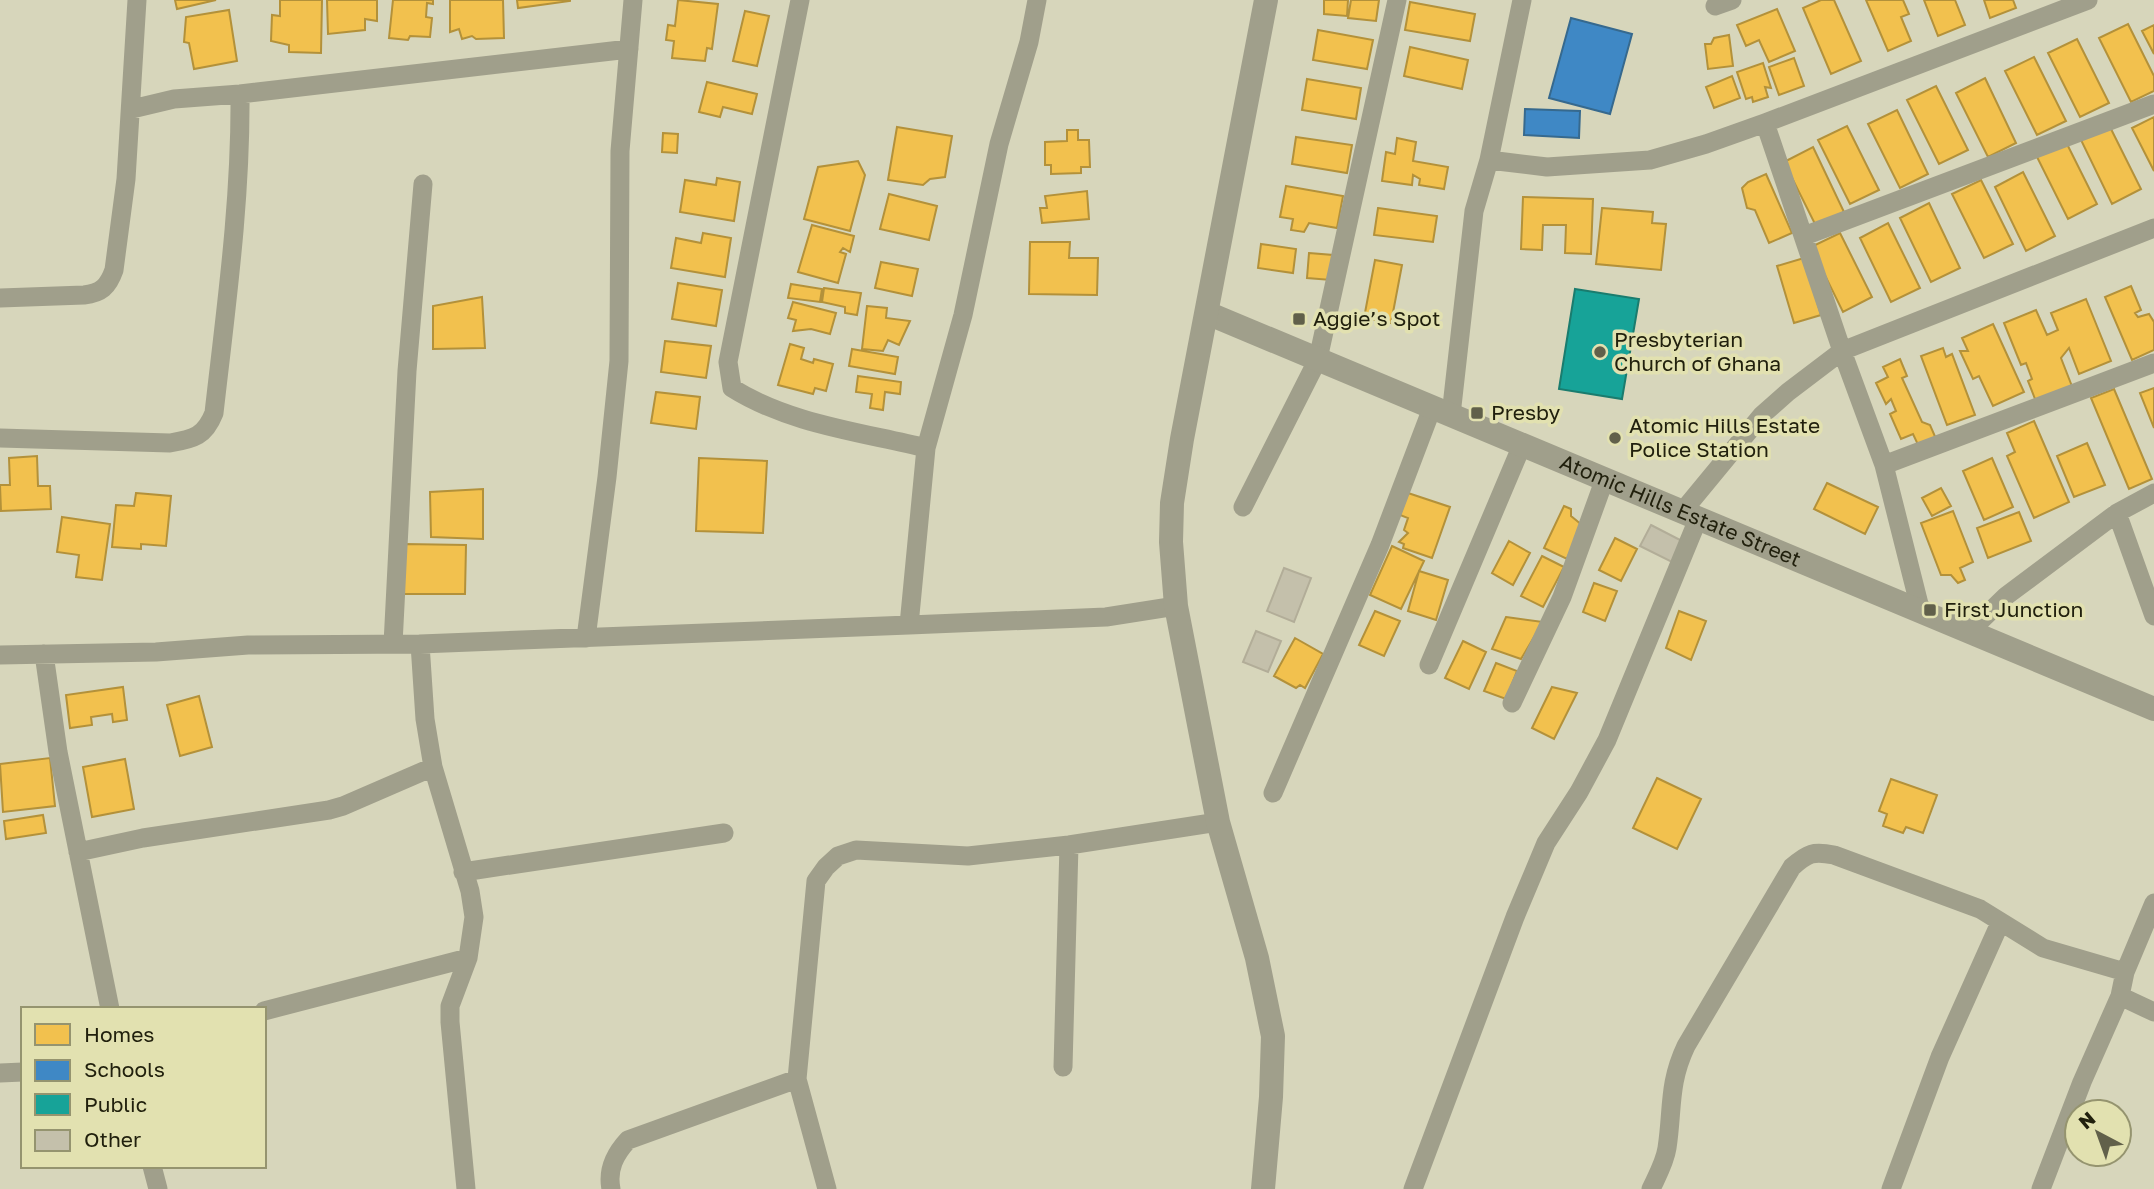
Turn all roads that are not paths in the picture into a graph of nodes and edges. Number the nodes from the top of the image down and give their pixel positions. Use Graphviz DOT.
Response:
graph roads {
  1 [pos="136,0"];
  2 [pos="633,0"];
  3 [pos="800,0"];
  4 [pos="1037,0"];
  5 [pos="1266,0"];
  6 [pos="1397,0"];
  7 [pos="1522,0"];
  8 [pos="2088,0"];
  9 [pos="629,50"];
  10 [pos="240,94"];
  11 [pos="2154,104"];
  12 [pos="132,109"];
  13 [pos="1765,123"];
  14 [pos="1489,160"];
  15 [pos="423,184"];
  16 [pos="2154,228"];
  17 [pos="1804,236"];
  18 [pos="0,298"];
  19 [pos="1207,313"];
  20 [pos="1842,351"];
  21 [pos="1318,359"];
  22 [pos="2154,363"];
  23 [pos="1442,412"];
  24 [pos="0,438"];
  25 [pos="1522,445"];
  26 [pos="926,448"];
  27 [pos="1884,465"];
  28 [pos="1604,481"];
  29 [pos="2154,493"];
  30 [pos="1243,507"];
  31 [pos="2116,513"];
  32 [pos="1690,516"];
  33 [pos="1176,606"];
  34 [pos="1921,612"];
  35 [pos="2154,616"];
  36 [pos="909,625"];
  37 [pos="1970,632"];
  38 [pos="586,638"];
  39 [pos="393,644"];
  40 [pos="421,644"];
  41 [pos="44,654"];
  42 [pos="0,655"];
  43 [pos="1429,665"];
  44 [pos="1512,703"];
  45 [pos="2154,709"];
  46 [pos="433,767"];
  47 [pos="1273,793"];
  48 [pos="1218,822"];
  49 [pos="724,834"];
  50 [pos="1069,845"];
  51 [pos="78,852"];
  52 [pos="463,872"];
  53 [pos="2154,903"];
  54 [pos="2000,923"];
  55 [pos="468,958"];
  56 [pos="2125,972"];
  57 [pos="2120,996"];
  58 [pos="110,1007"];
  59 [pos="266,1009"];
  60 [pos="2154,1012"];
  61 [pos="1063,1067"];
  62 [pos="21,1072"];
  63 [pos="0,1073"];
  64 [pos="797,1079"];
  65 [pos="153,1168"];
  66 [pos="158,1189"];
  67 [pos="466,1189"];
  68 [pos="611,1189"];
  69 [pos="827,1189"];
  70 [pos="1263,1189"];
  71 [pos="1413,1189"];
  72 [pos="1651,1189"];
  73 [pos="1891,1189"];
  74 [pos="2042,1189"];
  1 -- 12 [label="street"];
  2 -- 9 [label="street"];
  3 -- 26 [label="street"];
  4 -- 26 [label="street"];
  5 -- 19 [label="street"];
  6 -- 21 [label="street"];
  7 -- 14 [label="street"];
  8 -- 13 [label="street"];
  9 -- 10 [label="street"];
  9 -- 38 [label="street"];
  10 -- 12 [label="street"];
  10 -- 24 [label="street"];
  11 -- 17 [label="street"];
  12 -- 18 [label="street"];
  13 -- 14 [label="street"];
  13 -- 17 [label="street"];
  14 -- 23 [label="street"];
  15 -- 39 [label="street"];
  16 -- 20 [label="street"];
  17 -- 20 [label="street"];
  19 -- 21 [label="street, Atomic Hills Estate Street"];
  19 -- 33 [label="street"];
  20 -- 27 [label="street"];
  20 -- 32 [label="street"];
  21 -- 23 [label="street, Atomic Hills Estate Street"];
  21 -- 30 [label="street"];
  22 -- 27 [label="street"];
  23 -- 25 [label="street, Atomic Hills Estate Street"];
  23 -- 47 [label="street"];
  25 -- 28 [label="street, Atomic Hills Estate Street"];
  25 -- 43 [label="street"];
  26 -- 36 [label="street"];
  27 -- 34 [label="street"];
  28 -- 32 [label="street, Atomic Hills Estate Street"];
  28 -- 44 [label="street"];
  29 -- 31 [label="street"];
  31 -- 35 [label="street"];
  31 -- 37 [label="street"];
  32 -- 34 [label="street, Atomic Hills Estate Street"];
  32 -- 71 [label="street"];
  33 -- 36 [label="street"];
  33 -- 48 [label="street"];
  34 -- 37 [label="street, Atomic Hills Estate Street"];
  36 -- 38 [label="street"];
  37 -- 45 [label="street, Atomic Hills Estate Street"];
  38 -- 40 [label="street"];
  39 -- 40 [label="street"];
  39 -- 41 [label="street"];
  40 -- 46 [label="street"];
  41 -- 42 [label="street"];
  41 -- 51 [label="street"];
  46 -- 51 [label="street"];
  46 -- 52 [label="street"];
  48 -- 50 [label="street"];
  48 -- 70 [label="street"];
  49 -- 52 [label="street"];
  50 -- 61 [label="street"];
  50 -- 64 [label="street"];
  51 -- 58 [label="street"];
  52 -- 55 [label="street"];
  53 -- 56 [label="street"];
  54 -- 56 [label="street"];
  54 -- 72 [label="street"];
  54 -- 73 [label="street"];
  55 -- 59 [label="street"];
  55 -- 67 [label="street"];
  56 -- 57 [label="street"];
  57 -- 60 [label="street"];
  57 -- 74 [label="street"];
  62 -- 63 [label="street"];
  64 -- 68 [label="street"];
  64 -- 69 [label="street"];
  65 -- 66 [label="street"];
}
